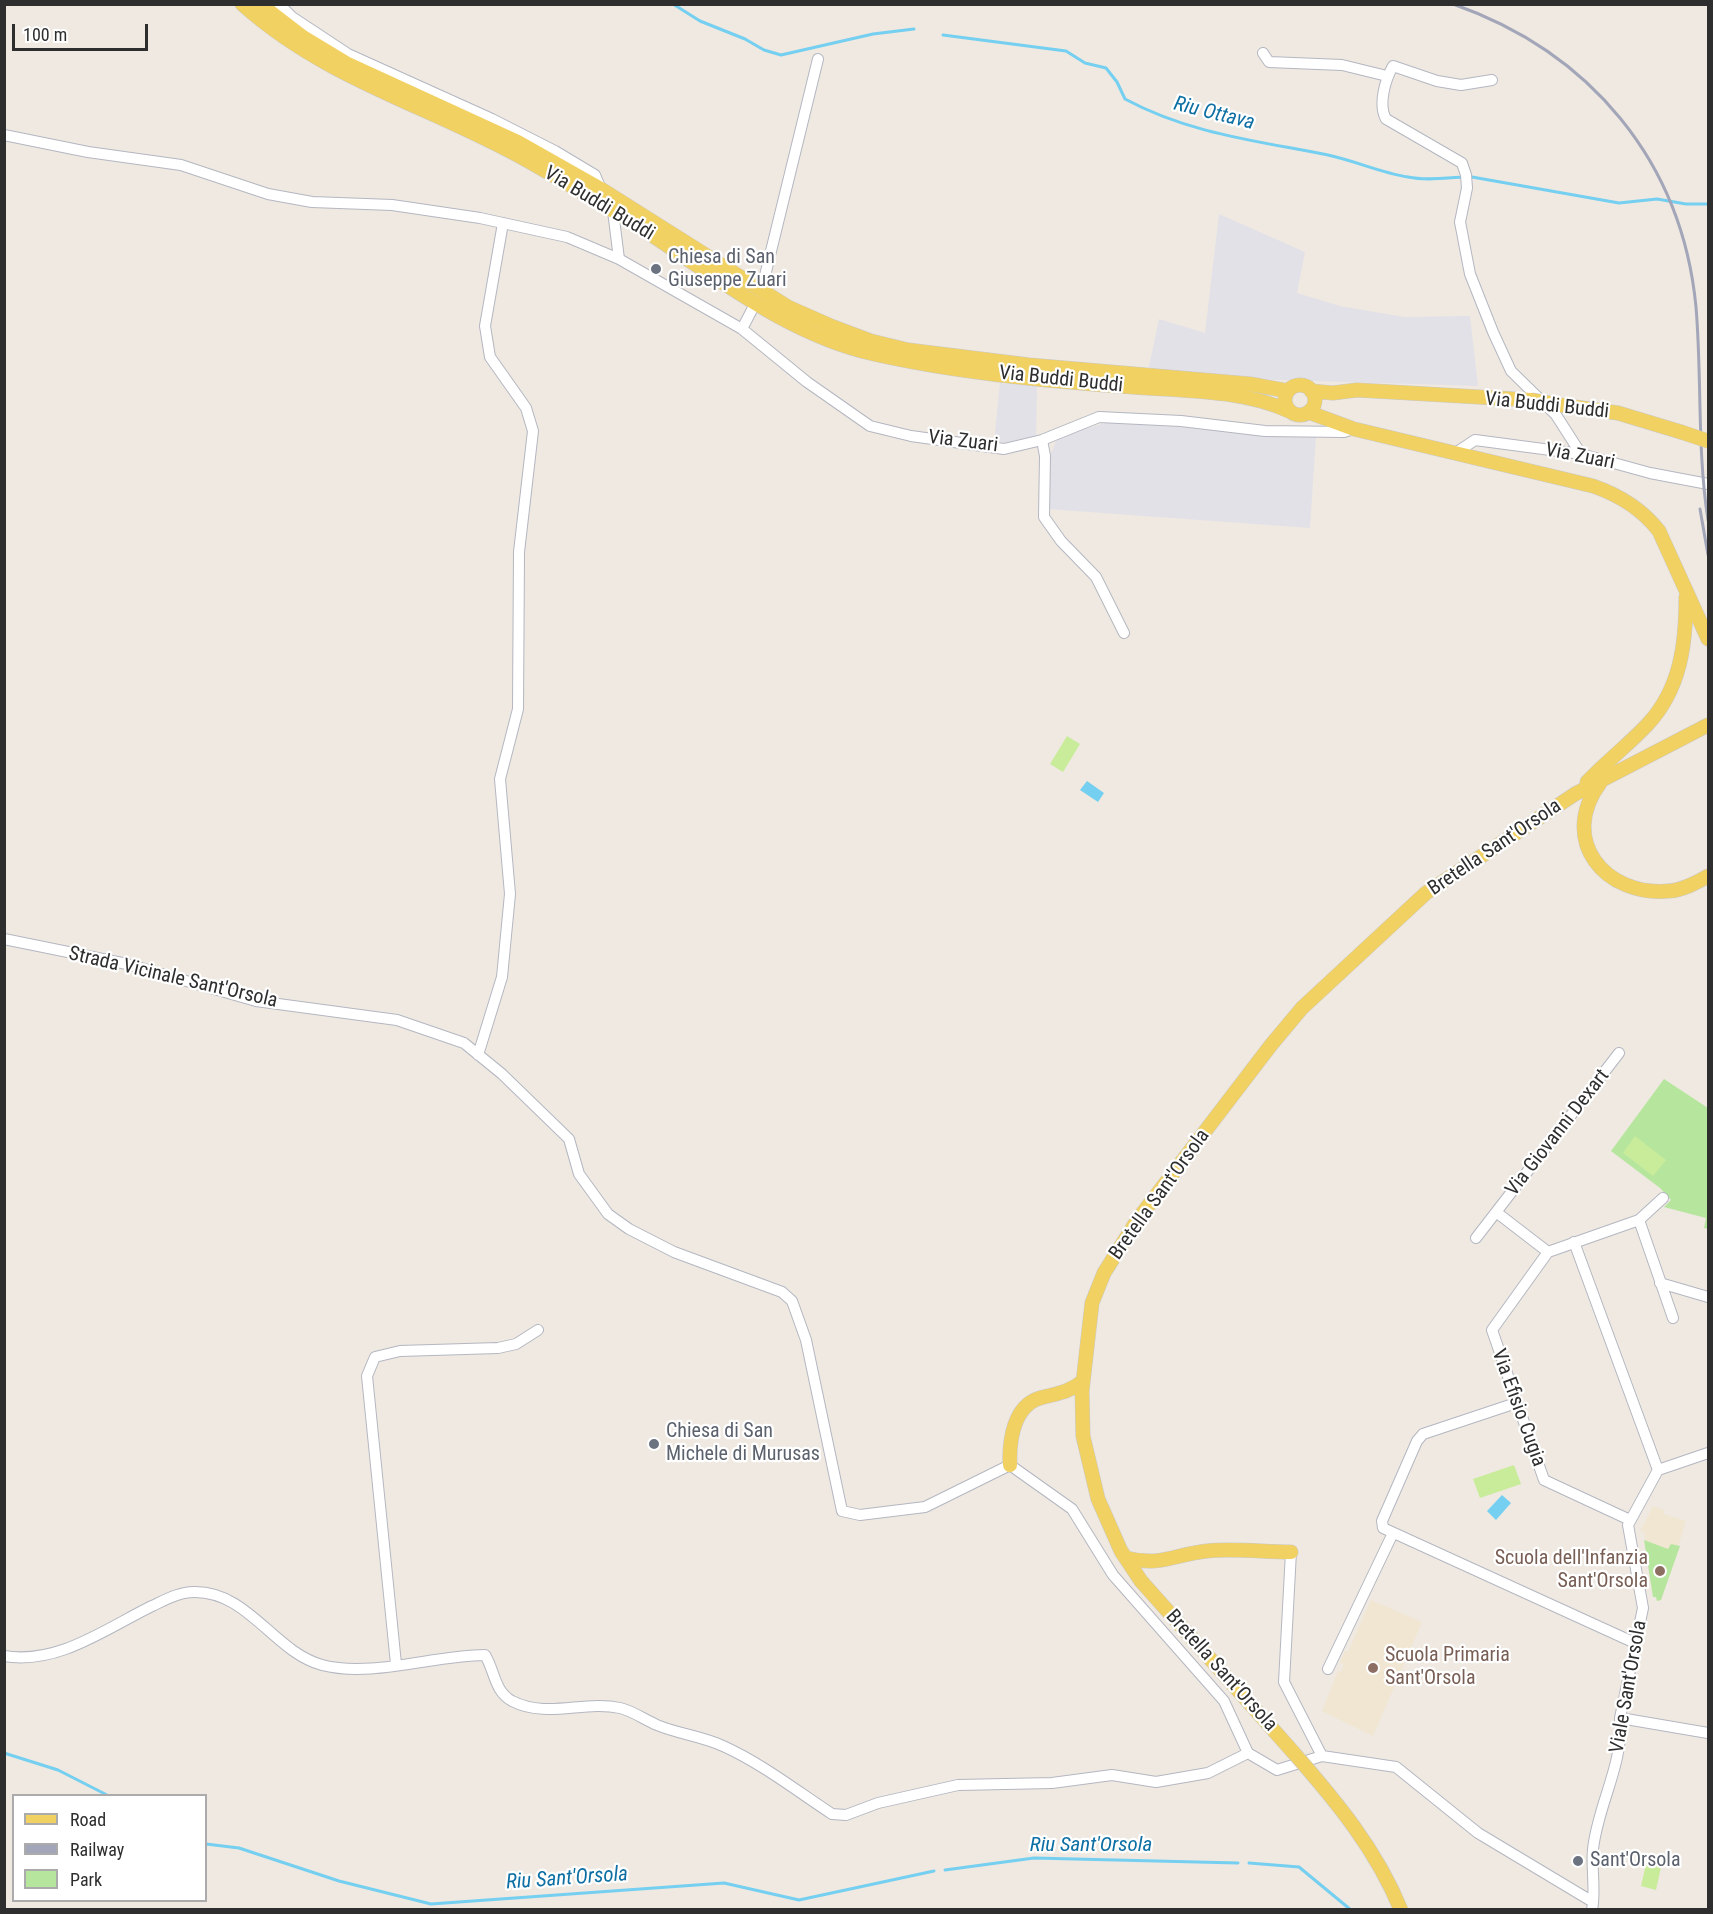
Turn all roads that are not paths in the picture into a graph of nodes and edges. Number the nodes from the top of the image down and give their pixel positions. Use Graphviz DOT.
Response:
graph roads {
  1 [pos="242,4"];
  2 [pos="260,4"];
  3 [pos="279,4"];
  4 [pos="1263,53"];
  5 [pos="818,59"];
  6 [pos="1387,76"];
  7 [pos="1492,80"];
  8 [pos="4,135"];
  9 [pos="601,189"];
  10 [pos="612,212"];
  11 [pos="502,223"];
  12 [pos="619,259"];
  13 [pos="759,297"];
  14 [pos="742,329"];
  15 [pos="1288,391"];
  16 [pos="1311,391"];
  17 [pos="1289,411"];
  18 [pos="1308,412"];
  19 [pos="1354,429"];
  20 [pos="1042,440"];
  21 [pos="1708,441"];
  22 [pos="1454,454"];
  23 [pos="1581,454"];
  24 [pos="1708,484"];
  25 [pos="1686,591"];
  26 [pos="1124,633"];
  27 [pos="1708,639"];
  28 [pos="1708,725"];
  29 [pos="1604,778"];
  30 [pos="1575,794"];
  31 [pos="1708,876"];
  32 [pos="4,939"];
  33 [pos="1619,1053"];
  34 [pos="478,1054"];
  35 [pos="1663,1197"];
  36 [pos="1496,1212"];
  37 [pos="1639,1220"];
  38 [pos="1476,1238"];
  39 [pos="1574,1242"];
  40 [pos="1548,1252"];
  41 [pos="1660,1283"];
  42 [pos="1708,1297"];
  43 [pos="1673,1318"];
  44 [pos="538,1330"];
  45 [pos="1083,1381"];
  46 [pos="1053,1396"];
  47 [pos="1516,1403"];
  48 [pos="1082,1410"];
  49 [pos="1708,1453"];
  50 [pos="1010,1465"];
  51 [pos="1658,1470"];
  52 [pos="1630,1520"];
  53 [pos="1393,1533"];
  54 [pos="1291,1552"];
  55 [pos="1126,1558"];
  56 [pos="1163,1562"];
  57 [pos="1153,1594"];
  58 [pos="1635,1644"];
  59 [pos="4,1656"];
  60 [pos="396,1664"];
  61 [pos="1328,1669"];
  62 [pos="1620,1718"];
  63 [pos="1708,1733"];
  64 [pos="1248,1753"];
  65 [pos="1322,1756"];
  66 [pos="1593,1906"];
  67 [pos="1401,1910"];
  1 -- 10 [label="main road, Via Buddi Buddi"];
  2 -- 9 [label="main road, Via Buddi Buddi"];
  3 -- 9 [label="street"];
  4 -- 6 [label="street"];
  5 -- 13 [label="street"];
  6 -- 7 [label="street"];
  6 -- 23 [label="street"];
  8 -- 11 [label="street, Via Zuari"];
  9 -- 13 [label="main road, Via Buddi Buddi"];
  10 -- 12 [label="street"];
  10 -- 13 [label="main road, Via Buddi Buddi"];
  11 -- 12 [label="street, Via Zuari"];
  11 -- 34 [label="street"];
  12 -- 14 [label="street, Via Zuari"];
  13 -- 14 [label="street"];
  13 -- 15 [label="main road, Via Buddi Buddi"];
  13 -- 17 [label="main road, Via Buddi Buddi"];
  14 -- 20 [label="street, Via Zuari"];
  15 -- 16 [label="main road"];
  15 -- 17 [label="main road"];
  16 -- 18 [label="main road"];
  16 -- 21 [label="main road, Via Buddi Buddi, bridge"];
  17 -- 18 [label="main road"];
  18 -- 19 [label="main road"];
  19 -- 20 [label="street, Via Zuari"];
  19 -- 22 [label="main road"];
  20 -- 26 [label="street"];
  22 -- 23 [label="street, Via Zuari"];
  22 -- 25 [label="main road"];
  23 -- 24 [label="street, Via Zuari"];
  25 -- 27 [label="main road"];
  25 -- 30 [label="main road"];
  28 -- 29 [label="main road, Bretella Sant'Orsola"];
  29 -- 30 [label="main road, Bretella Sant'Orsola"];
  29 -- 31 [label="main road"];
  30 -- 45 [label="main road, Bretella Sant'Orsola"];
  32 -- 34 [label="street, Strada Vicinale Sant'Orsola"];
  33 -- 36 [label="street, Via Giovanni Dexart"];
  34 -- 50 [label="street, Strada Vicinale Sant'Orsola"];
  35 -- 37 [label="street"];
  36 -- 38 [label="street, Via Giovanni Dexart"];
  36 -- 40 [label="street, Via Giovanni Dexart"];
  37 -- 39 [label="street"];
  37 -- 41 [label="street"];
  39 -- 40 [label="street"];
  39 -- 51 [label="street"];
  40 -- 47 [label="street, Via Efisio Cugia"];
  41 -- 42 [label="street"];
  41 -- 43 [label="street"];
  44 -- 60 [label="street"];
  45 -- 46 [label="main road"];
  45 -- 48 [label="main road, Bretella Sant'Orsola"];
  46 -- 48 [label="main road"];
  46 -- 50 [label="main road"];
  47 -- 52 [label="street, Via Efisio Cugia"];
  47 -- 53 [label="street"];
  48 -- 55 [label="main road, Bretella Sant'Orsola"];
  49 -- 51 [label="street"];
  50 -- 64 [label="street"];
  51 -- 52 [label="street"];
  52 -- 58 [label="street, Viale Sant'Orsola"];
  53 -- 58 [label="street"];
  53 -- 61 [label="street"];
  54 -- 56 [label="main road"];
  54 -- 65 [label="street"];
  55 -- 56 [label="main road"];
  55 -- 57 [label="main road, Bretella Sant'Orsola"];
  56 -- 57 [label="main road"];
  57 -- 67 [label="main road, Bretella Sant'Orsola, bridge"];
  58 -- 62 [label="street, Viale Sant'Orsola"];
  59 -- 60 [label="street"];
  60 -- 64 [label="street"];
  62 -- 63 [label="street"];
  62 -- 66 [label="street, Viale Sant'Orsola"];
  64 -- 65 [label="street"];
  65 -- 66 [label="street"];
}
